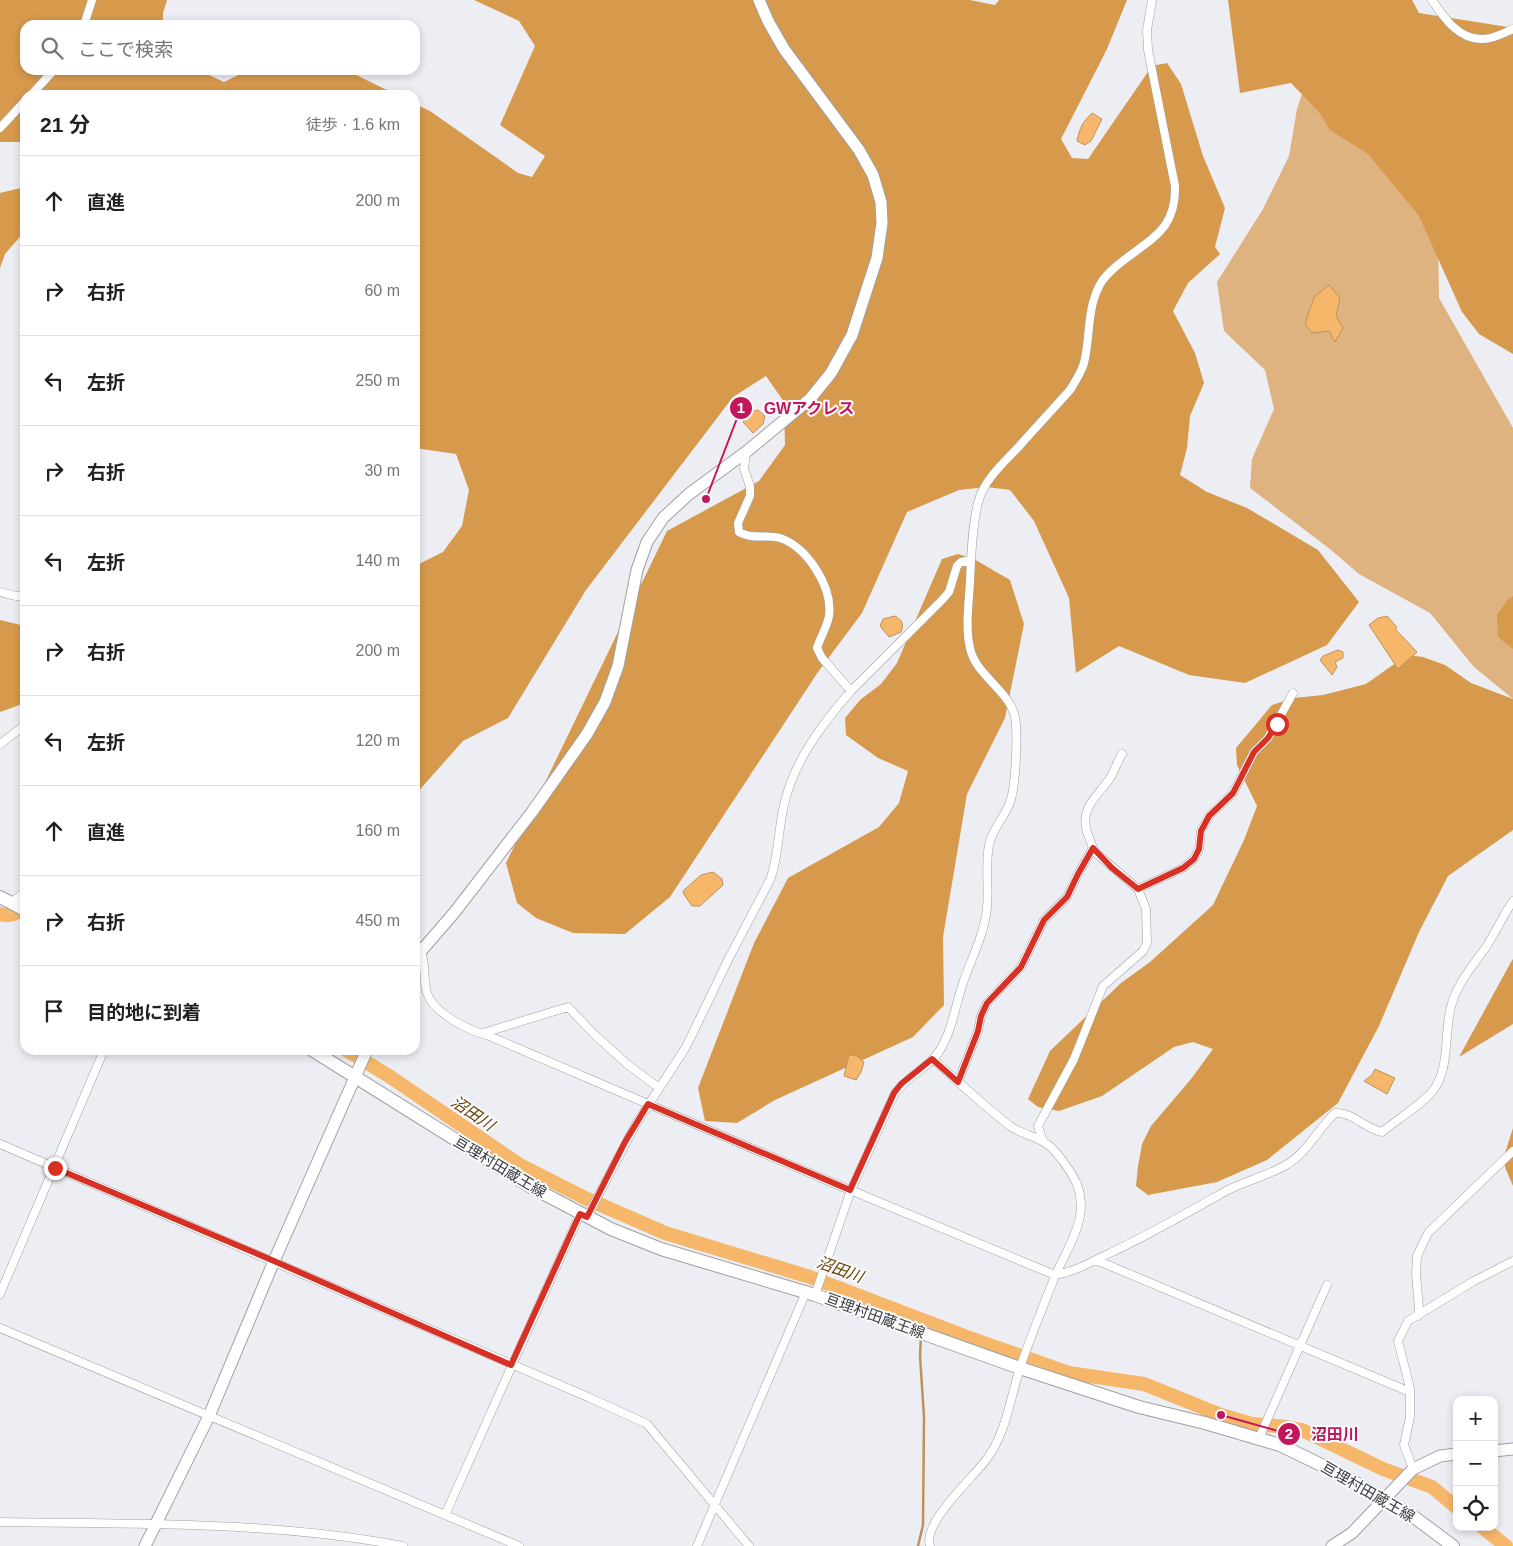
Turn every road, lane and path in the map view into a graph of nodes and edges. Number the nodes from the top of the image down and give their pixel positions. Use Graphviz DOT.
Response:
graph roads {
  1 [pos="92,0"];
  2 [pos="759,0"];
  3 [pos="1152,0"];
  4 [pos="1432,0"];
  5 [pos="86,20"];
  6 [pos="1513,28"];
  7 [pos="49,75"];
  8 [pos="36,90"];
  9 [pos="20,106"];
  10 [pos="0,128"];
  11 [pos="746,452"];
  12 [pos="971,560"];
  13 [pos="0,592"];
  14 [pos="20,596"];
  15 [pos="851,690"];
  16 [pos="1293,693"];
  17 [pos="20,729"];
  18 [pos="0,744"];
  19 [pos="1122,754"];
  20 [pos="1093,848"];
  21 [pos="1138,889"];
  22 [pos="1513,900"];
  23 [pos="420,947"];
  24 [pos="420,962"];
  25 [pos="482,1034"];
  26 [pos="102,1055"];
  27 [pos="320,1055"];
  28 [pos="365,1055"];
  29 [pos="932,1059"];
  30 [pos="355,1076"];
  31 [pos="958,1082"];
  32 [pos="659,1088"];
  33 [pos="648,1104"];
  34 [pos="1043,1142"];
  35 [pos="0,1144"];
  36 [pos="1513,1151"];
  37 [pos="55,1168"];
  38 [pos="850,1190"];
  39 [pos="584,1215"];
  40 [pos="1096,1260"];
  41 [pos="274,1261"];
  42 [pos="1513,1261"];
  43 [pos="1055,1275"];
  44 [pos="1327,1286"];
  45 [pos="0,1294"];
  46 [pos="811,1294"];
  47 [pos="1418,1316"];
  48 [pos="0,1328"];
  49 [pos="1300,1345"];
  50 [pos="511,1365"];
  51 [pos="1020,1368"];
  52 [pos="1410,1392"];
  53 [pos="209,1416"];
  54 [pos="1259,1438"];
  55 [pos="1513,1450"];
  56 [pos="1498,1451"];
  57 [pos="1453,1454"];
  58 [pos="1413,1469"];
  59 [pos="1384,1499"];
  60 [pos="714,1504"];
  61 [pos="445,1515"];
  62 [pos="0,1522"];
  63 [pos="155,1524"];
  64 [pos="145,1546"];
  65 [pos="403,1546"];
  66 [pos="519,1546"];
  67 [pos="697,1546"];
  68 [pos="749,1546"];
  69 [pos="930,1546"];
  70 [pos="1332,1546"];
  71 [pos="1453,1546"];
  1 -- 5 [label="street"];
  2 -- 11 [label="street"];
  3 -- 12 [label="street"];
  4 -- 6 [label="street"];
  7 -- 8 [label="street"];
  9 -- 10 [label="street"];
  11 -- 15 [label="street"];
  11 -- 23 [label="street"];
  12 -- 15 [label="street"];
  12 -- 29 [label="street"];
  13 -- 14 [label="street"];
  15 -- 32 [label="street"];
  16 -- 21 [label="street"];
  17 -- 18 [label="street"];
  19 -- 20 [label="street"];
  20 -- 21 [label="street"];
  20 -- 31 [label="street"];
  21 -- 34 [label="street"];
  22 -- 40 [label="street"];
  24 -- 25 [label="street"];
  25 -- 32 [label="street"];
  25 -- 33 [label="street"];
  26 -- 37 [label="street"];
  27 -- 30 [label="main road, 亘理村田蔵王線"];
  28 -- 30 [label="street"];
  29 -- 31 [label="street"];
  29 -- 38 [label="street"];
  30 -- 39 [label="main road, 亘理村田蔵王線"];
  30 -- 41 [label="street"];
  31 -- 34 [label="street"];
  32 -- 33 [label="street"];
  33 -- 38 [label="street"];
  33 -- 39 [label="street"];
  34 -- 43 [label="street"];
  35 -- 37 [label="street"];
  36 -- 47 [label="street"];
  37 -- 41 [label="street"];
  37 -- 45 [label="street"];
  38 -- 43 [label="street"];
  38 -- 46 [label="street"];
  39 -- 46 [label="main road, 亘理村田蔵王線"];
  39 -- 50 [label="street"];
  40 -- 43 [label="street"];
  40 -- 49 [label="street"];
  41 -- 50 [label="street"];
  41 -- 53 [label="street"];
  42 -- 47 [label="street"];
  43 -- 51 [label="street"];
  44 -- 49 [label="street"];
  46 -- 51 [label="main road, 亘理村田蔵王線"];
  46 -- 60 [label="street"];
  47 -- 52 [label="street"];
  48 -- 53 [label="street"];
  49 -- 52 [label="street"];
  49 -- 54 [label="street"];
  50 -- 60 [label="street"];
  50 -- 61 [label="street"];
  51 -- 54 [label="main road, 亘理村田蔵王線"];
  51 -- 69 [label="street"];
  52 -- 58 [label="street"];
  53 -- 61 [label="street"];
  53 -- 63 [label="street"];
  54 -- 59 [label="main road, 亘理村田蔵王線"];
  55 -- 56 [label="street"];
  57 -- 58 [label="street"];
  58 -- 59 [label="street"];
  59 -- 70 [label="street"];
  59 -- 71 [label="main road, 亘理村田蔵王線"];
  60 -- 67 [label="street"];
  60 -- 68 [label="street"];
  61 -- 66 [label="street"];
  62 -- 63 [label="street"];
  63 -- 64 [label="street"];
  63 -- 65 [label="street"];
}
